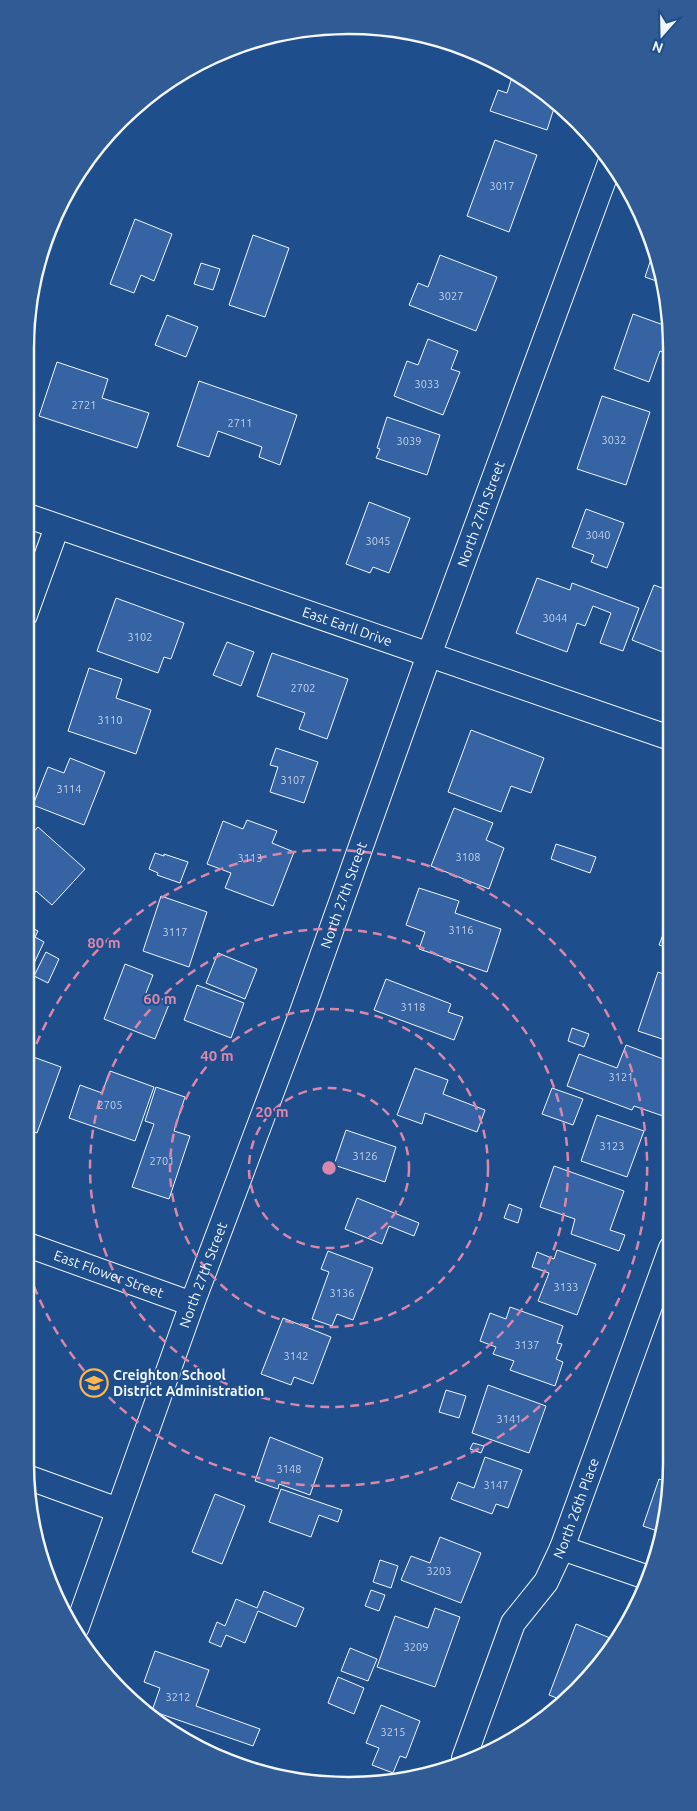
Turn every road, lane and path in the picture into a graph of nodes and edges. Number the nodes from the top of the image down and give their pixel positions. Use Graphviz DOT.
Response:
graph roads {
  1 [pos="607,170"];
  2 [pos="34,519"];
  3 [pos="57,527"];
  4 [pos="34,590"];
  5 [pos="430,655"];
  6 [pos="663,736"];
  7 [pos="34,1247"];
  8 [pos="663,1273"];
  9 [pos="192,1304"];
  10 [pos="34,1480"];
  11 [pos="118,1510"];
  12 [pos="562,1548"];
  13 [pos="642,1576"];
  14 [pos="78,1623"];
  15 [pos="465,1755"];
  1 -- 5 [label="street, North 27th Street"];
  2 -- 3 [label="street, East Earll Drive"];
  3 -- 4 [label="street"];
  3 -- 5 [label="street, East Earll Drive"];
  5 -- 6 [label="street, East Earll Drive"];
  5 -- 9 [label="street, North 27th Street"];
  7 -- 9 [label="street, East Flower Street"];
  8 -- 12 [label="street, North 26th Place"];
  9 -- 11 [label="street, North 27th Street"];
  10 -- 11 [label="street"];
  11 -- 14 [label="street, North 27th Street"];
  12 -- 13 [label="street"];
  12 -- 15 [label="street, North 26th Place"];
}
